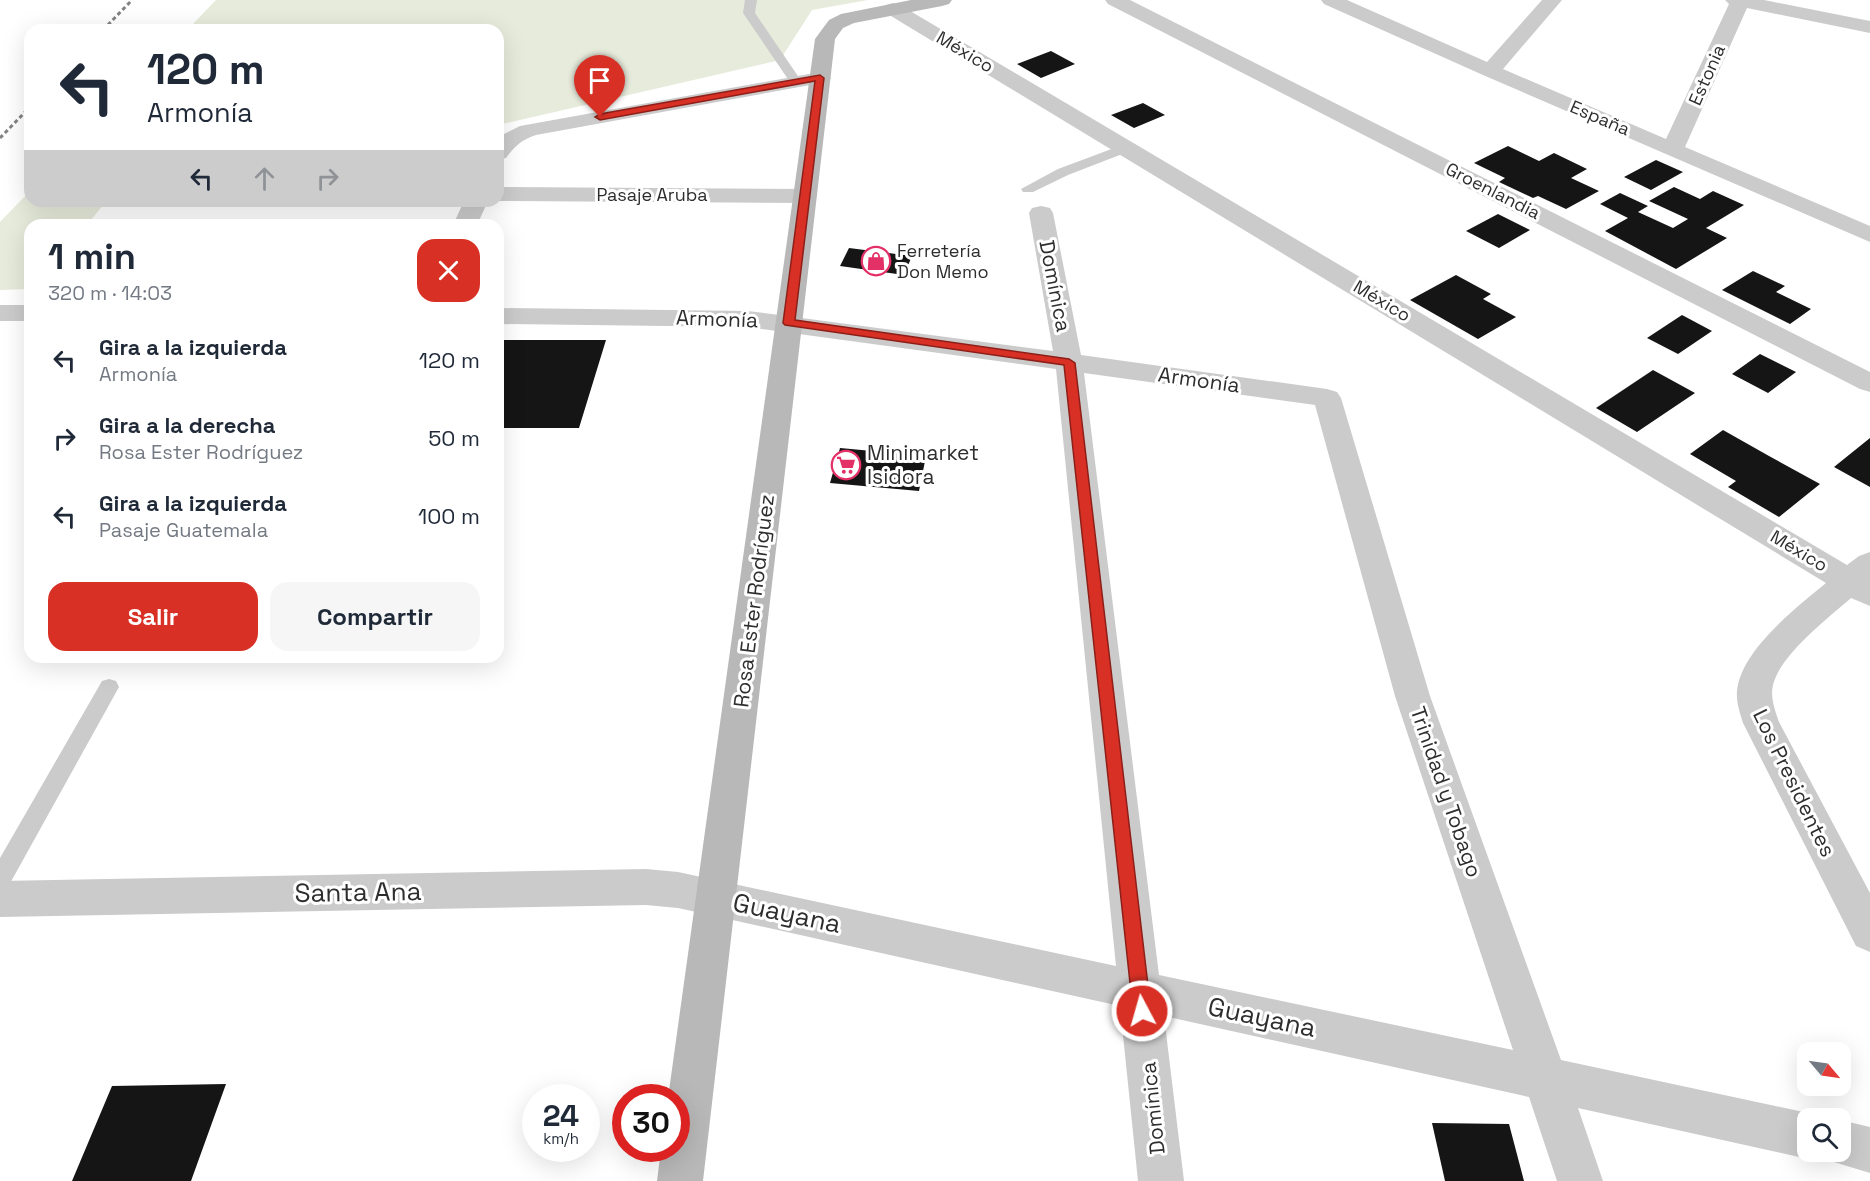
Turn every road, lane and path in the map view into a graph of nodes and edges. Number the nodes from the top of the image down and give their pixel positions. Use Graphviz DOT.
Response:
graph roads {
  1 [pos="751,0"];
  2 [pos="942,0"];
  3 [pos="1115,0"];
  4 [pos="1331,0"];
  5 [pos="1552,0"];
  6 [pos="1737,1"];
  7 [pos="893,9"];
  8 [pos="1870,27"];
  9 [pos="1490,71"];
  10 [pos="808,80"];
  11 [pos="504,143"];
  12 [pos="1125,148"];
  13 [pos="1673,149"];
  14 [pos="504,194"];
  15 [pos="805,196"];
  16 [pos="1034,201"];
  17 [pos="1867,227"];
  18 [pos="0,313"];
  19 [pos="24,313"];
  20 [pos="504,316"];
  21 [pos="789,323"];
  22 [pos="1069,363"];
  23 [pos="1870,383"];
  24 [pos="1327,398"];
  25 [pos="1863,580"];
  26 [pos="109,687"];
  27 [pos="0,880"];
  28 [pos="716,898"];
  29 [pos="0,899"];
  30 [pos="1870,933"];
  31 [pos="1140,990"];
  32 [pos="1546,1078"];
  33 [pos="1797,1134"];
  34 [pos="1851,1146"];
  35 [pos="1870,1150"];
  36 [pos="680,1181"];
  37 [pos="1161,1181"];
  38 [pos="1580,1181"];
  1 -- 10 [label="lane"];
  2 -- 7 [label="street"];
  3 -- 23 [label="street, Groenlandia"];
  4 -- 9 [label="street, España"];
  5 -- 9 [label="street"];
  6 -- 8 [label="street"];
  6 -- 13 [label="street, Estonia"];
  7 -- 10 [label="street, Rosa Ester Rodríguez"];
  7 -- 12 [label="street, México"];
  9 -- 13 [label="street, España"];
  10 -- 11 [label="street"];
  10 -- 15 [label="street, Rosa Ester Rodríguez"];
  12 -- 16 [label="lane, Domínica"];
  12 -- 25 [label="street, México"];
  13 -- 17 [label="street, España"];
  14 -- 15 [label="street, Pasaje Aruba"];
  15 -- 21 [label="street, Rosa Ester Rodríguez"];
  16 -- 22 [label="street, Domínica"];
  18 -- 19 [label="street"];
  20 -- 21 [label="street, Armonía"];
  21 -- 22 [label="street, Armonía"];
  21 -- 28 [label="street, Rosa Ester Rodríguez"];
  22 -- 24 [label="street, Armonía"];
  22 -- 31 [label="street, Domínica"];
  24 -- 32 [label="street, Trinidad y Tobago"];
  25 -- 30 [label="street, Los Presidentes"];
  26 -- 27 [label="lane"];
  28 -- 29 [label="street, Santa Ana"];
  28 -- 31 [label="street, Guayana"];
  28 -- 36 [label="street, Rosa Ester Rodríguez"];
  31 -- 32 [label="street, Guayana"];
  31 -- 37 [label="street, Domínica"];
  32 -- 33 [label="street, Guayana"];
  32 -- 38 [label="street, Trinidad y Tobago"];
  34 -- 35 [label="street"];
}
